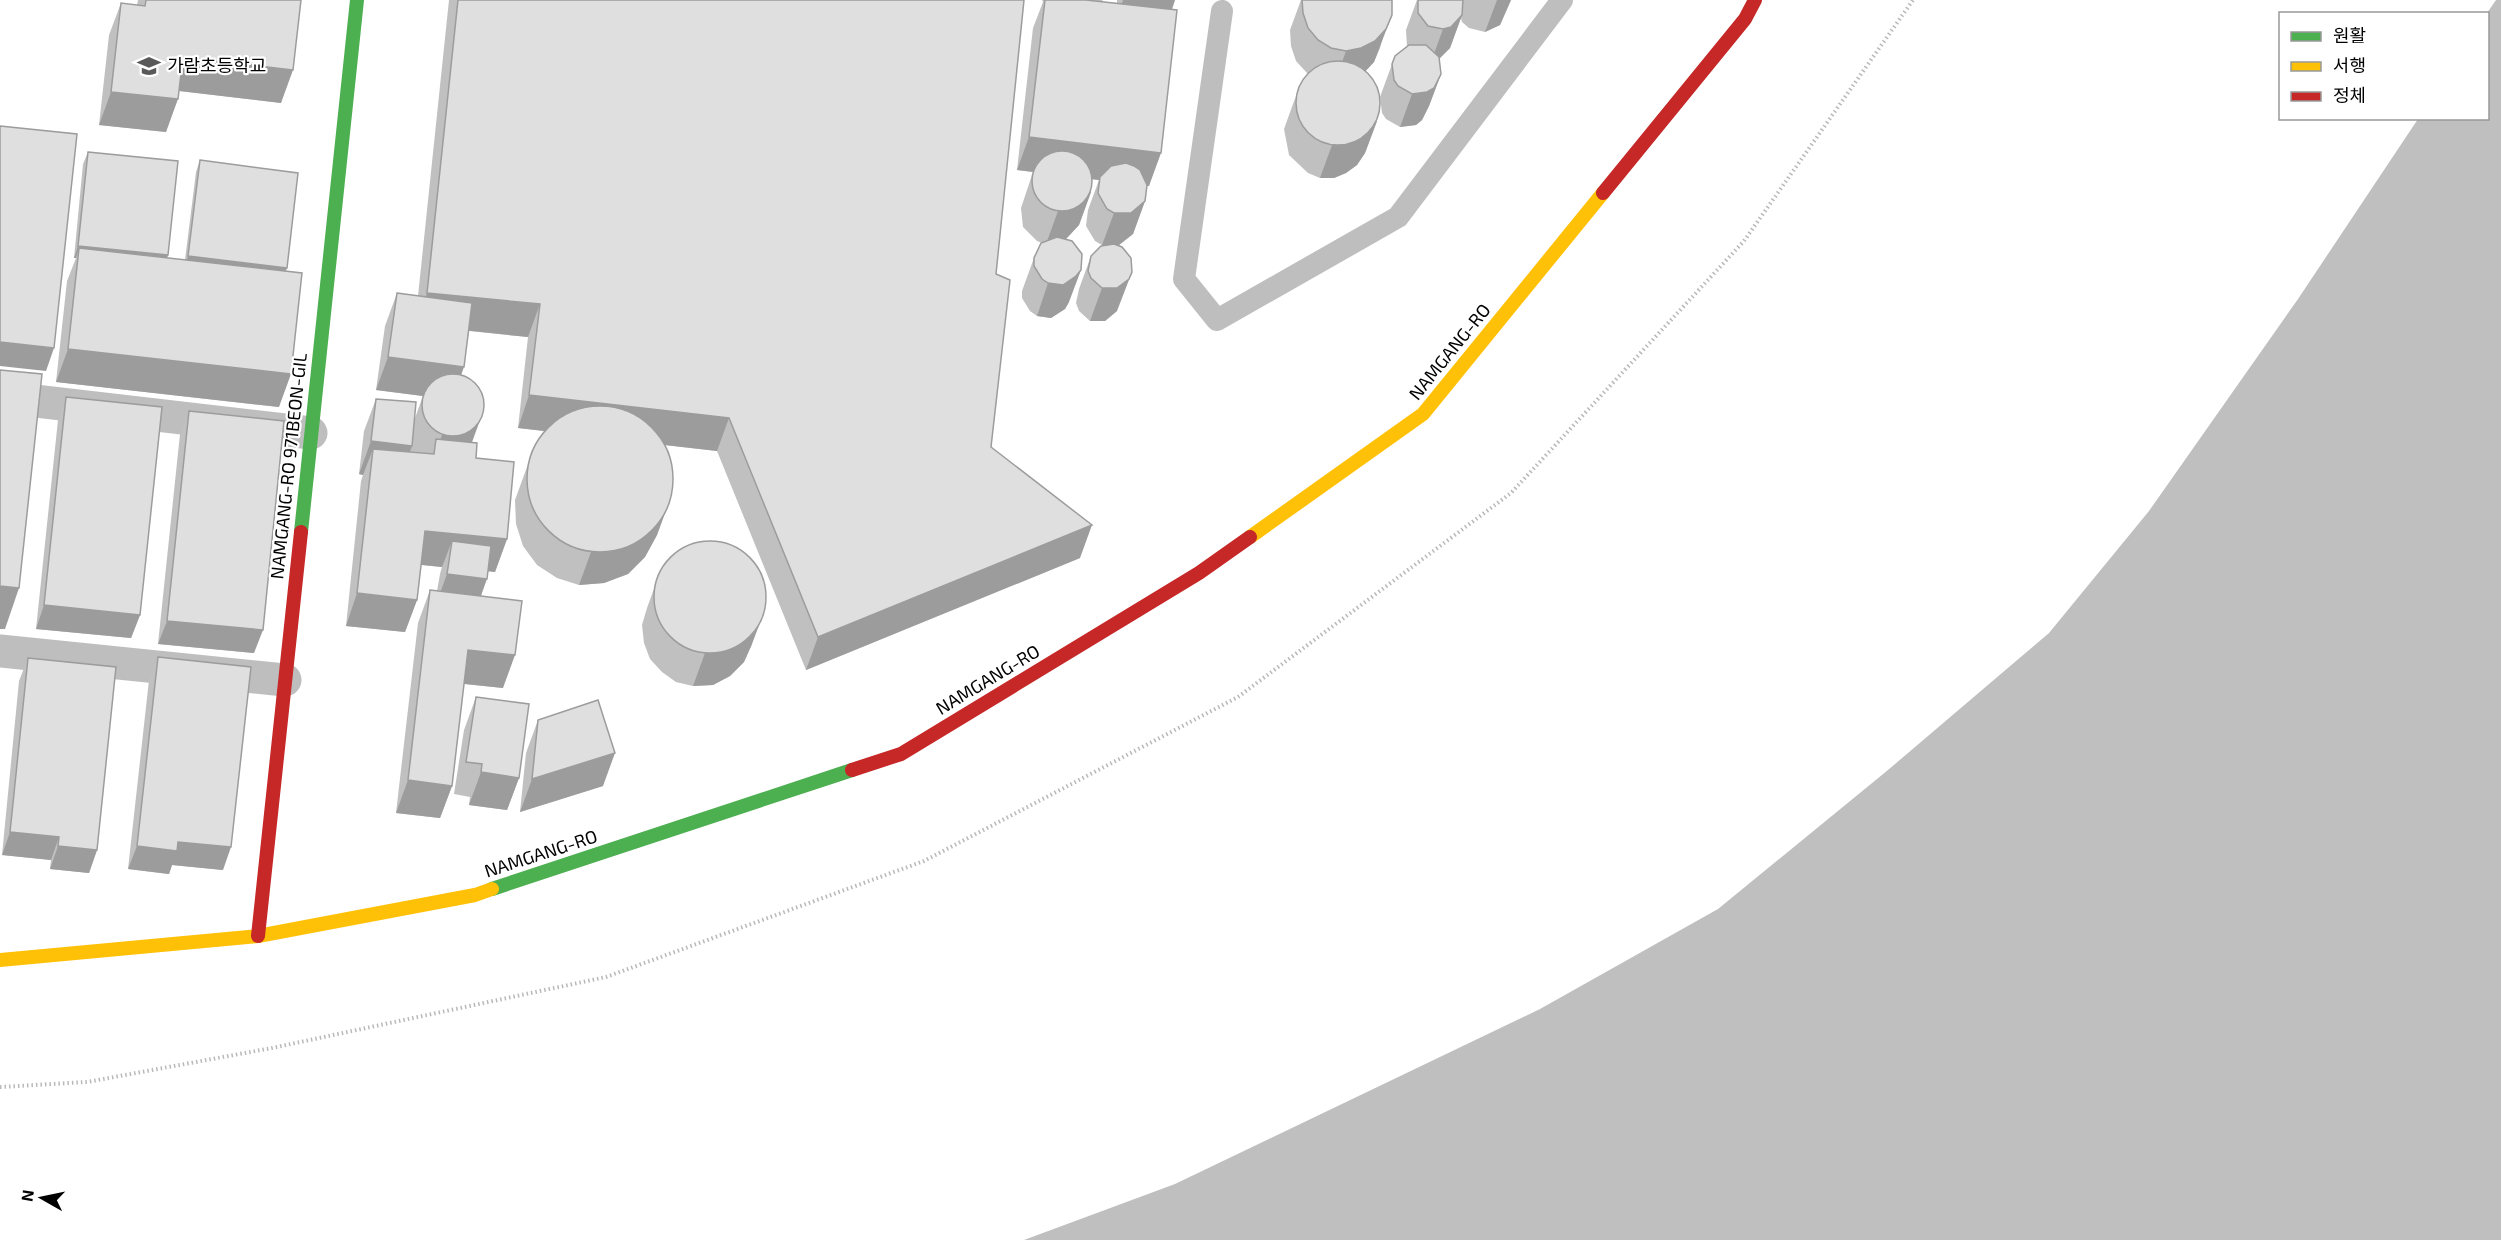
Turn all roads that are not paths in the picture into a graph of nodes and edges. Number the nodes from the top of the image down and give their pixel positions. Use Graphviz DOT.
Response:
graph roads {
  1 [pos="357,0"];
  2 [pos="1562,0"];
  3 [pos="1755,0"];
  4 [pos="1222,11"];
  5 [pos="0,397"];
  6 [pos="311,433"];
  7 [pos="0,651"];
  8 [pos="285,680"];
  9 [pos="258,936"];
  10 [pos="0,960"];
  1 -- 6 [label="street, NAMGANG-RO 971BEON-GIL"];
  2 -- 4 [label="lane"];
  3 -- 9 [label="street, NAMGANG-RO"];
  5 -- 6 [label="street"];
  6 -- 8 [label="street, NAMGANG-RO 971BEON-GIL"];
  7 -- 8 [label="street"];
  8 -- 9 [label="street, NAMGANG-RO 971BEON-GIL"];
  9 -- 10 [label="street, NAMGANG-RO"];
}
